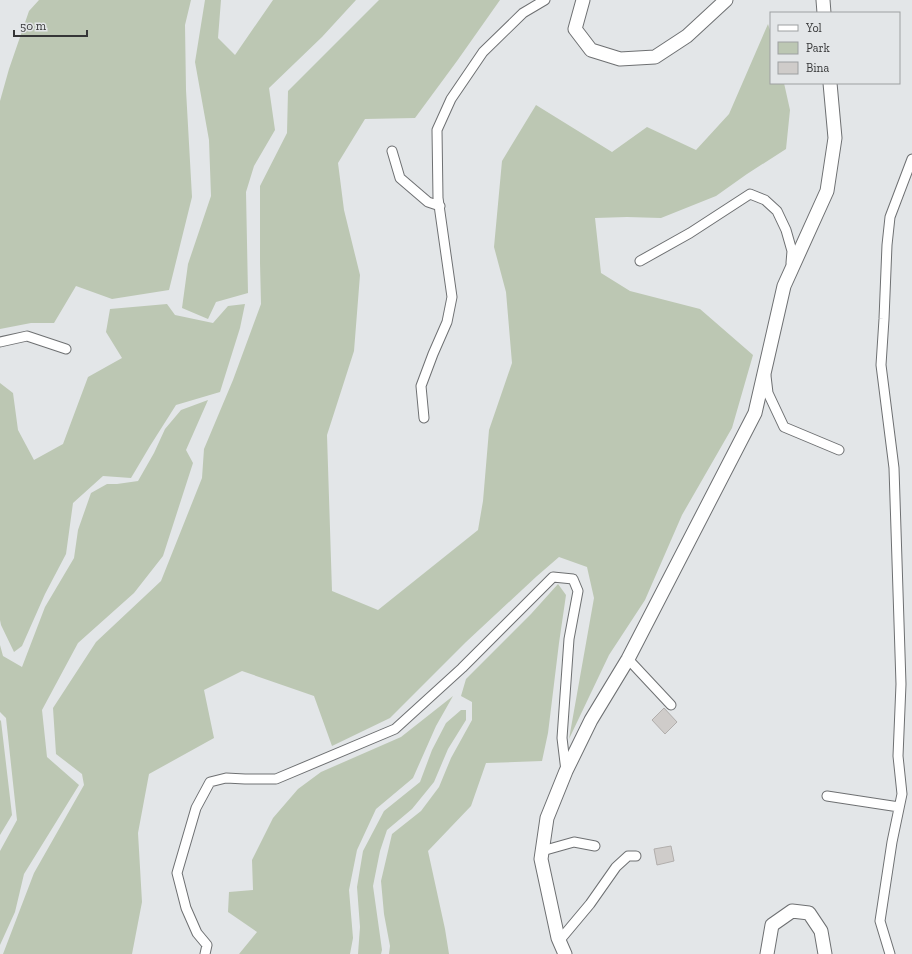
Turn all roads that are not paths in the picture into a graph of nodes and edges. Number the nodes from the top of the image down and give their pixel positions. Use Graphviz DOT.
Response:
graph roads {
  1 [pos="545,0"];
  2 [pos="583,0"];
  3 [pos="726,0"];
  4 [pos="823,0"];
  5 [pos="824,12"];
  6 [pos="830,84"];
  7 [pos="392,151"];
  8 [pos="912,159"];
  9 [pos="440,206"];
  10 [pos="640,261"];
  11 [pos="788,276"];
  12 [pos="0,342"];
  13 [pos="66,349"];
  14 [pos="765,371"];
  15 [pos="424,418"];
  16 [pos="839,450"];
  17 [pos="628,659"];
  18 [pos="671,705"];
  19 [pos="566,771"];
  20 [pos="827,796"];
  21 [pos="899,807"];
  22 [pos="595,846"];
  23 [pos="542,851"];
  24 [pos="636,856"];
  25 [pos="559,941"];
  26 [pos="205,954"];
  27 [pos="565,954"];
  28 [pos="767,954"];
  29 [pos="825,954"];
  30 [pos="890,954"];
  1 -- 9 [label="street"];
  2 -- 3 [label="street"];
  4 -- 5 [label="street"];
  6 -- 11 [label="street"];
  7 -- 9 [label="street"];
  8 -- 21 [label="street"];
  9 -- 15 [label="street"];
  10 -- 11 [label="street"];
  11 -- 14 [label="street"];
  12 -- 13 [label="street"];
  14 -- 16 [label="street"];
  14 -- 17 [label="street"];
  17 -- 18 [label="street"];
  17 -- 19 [label="street"];
  19 -- 23 [label="street"];
  19 -- 26 [label="street"];
  20 -- 21 [label="street"];
  21 -- 30 [label="street"];
  22 -- 23 [label="street"];
  23 -- 25 [label="street"];
  24 -- 25 [label="street"];
  25 -- 27 [label="street"];
  28 -- 29 [label="street"];
}
